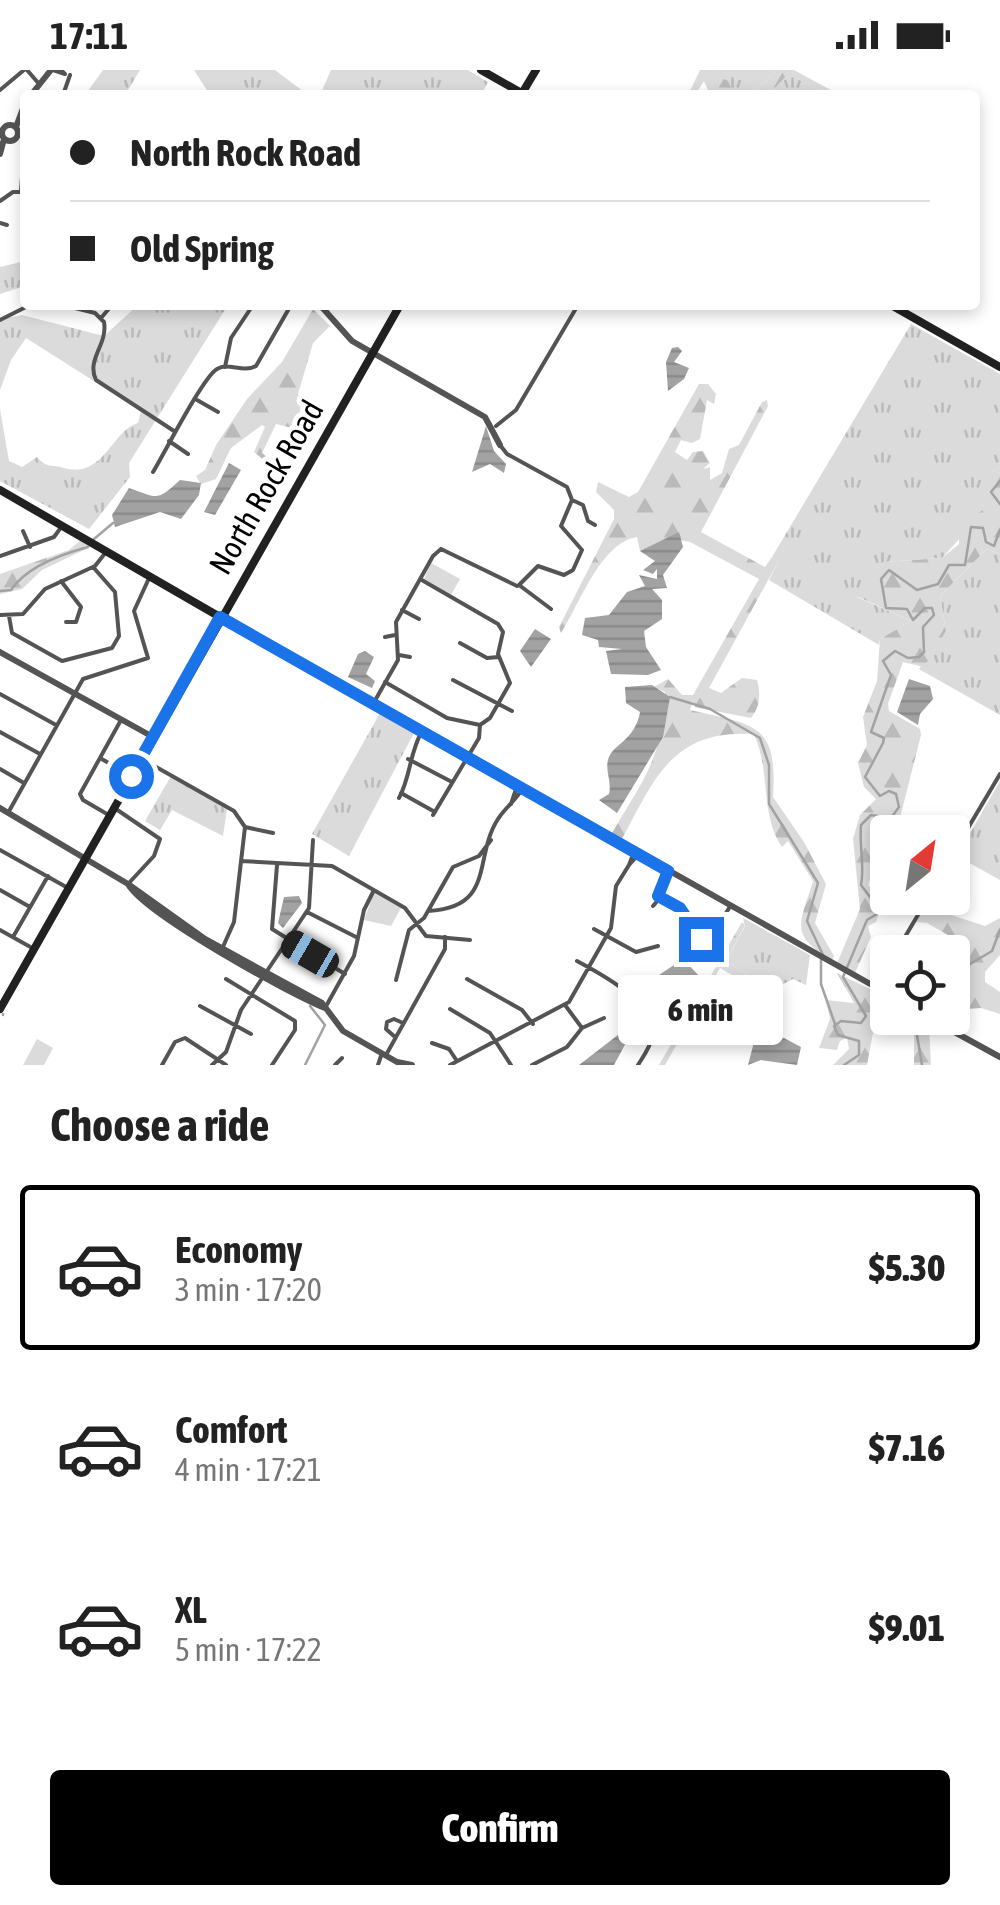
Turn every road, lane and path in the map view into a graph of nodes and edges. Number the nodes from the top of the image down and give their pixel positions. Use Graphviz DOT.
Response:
graph roads {
  1 [pos="52,70"];
  2 [pos="480,70"];
  3 [pos="536,70"];
  4 [pos="27,71"];
  5 [pos="78,72"];
  6 [pos="65,73"];
  7 [pos="492,73"];
  8 [pos="530,80"];
  9 [pos="41,84"];
  10 [pos="510,86"];
  11 [pos="0,90"];
  12 [pos="36,90"];
  13 [pos="516,90"];
  14 [pos="525,90"];
  15 [pos="20,113"];
  16 [pos="9,136"];
  17 [pos="0,222"];
  18 [pos="7,225"];
  19 [pos="78,310"];
  20 [pos="108,310"];
  21 [pos="250,310"];
  22 [pos="288,310"];
  23 [pos="324,310"];
  24 [pos="397,310"];
  25 [pos="575,310"];
  26 [pos="901,310"];
  27 [pos="101,318"];
  28 [pos="374,351"];
  29 [pos="224,367"];
  30 [pos="1000,368"];
  31 [pos="197,400"];
  32 [pos="218,412"];
  33 [pos="496,426"];
  34 [pos="174,431"];
  35 [pos="168,441"];
  36 [pos="500,445"];
  37 [pos="188,454"];
  38 [pos="153,472"];
  39 [pos="1,495"];
  40 [pos="572,500"];
  41 [pos="596,524"];
  42 [pos="62,526"];
  43 [pos="23,531"];
  44 [pos="30,547"];
  45 [pos="106,552"];
  46 [pos="0,556"];
  47 [pos="92,567"];
  48 [pos="150,576"];
  49 [pos="420,579"];
  50 [pos="61,581"];
  51 [pos="519,585"];
  52 [pos="551,609"];
  53 [pos="402,610"];
  54 [pos="0,615"];
  55 [pos="9,616"];
  56 [pos="220,617"];
  57 [pos="418,619"];
  58 [pos="66,622"];
  59 [pos="395,635"];
  60 [pos="385,637"];
  61 [pos="460,642"];
  62 [pos="0,652"];
  63 [pos="399,655"];
  64 [pos="410,656"];
  65 [pos="498,656"];
  66 [pos="452,680"];
  67 [pos="385,682"];
  68 [pos="0,694"];
  69 [pos="74,694"];
  70 [pos="373,704"];
  71 [pos="499,704"];
  72 [pos="512,711"];
  73 [pos="122,720"];
  74 [pos="56,725"];
  75 [pos="480,725"];
  76 [pos="422,731"];
  77 [pos="0,732"];
  78 [pos="153,737"];
  79 [pos="40,754"];
  80 [pos="468,757"];
  81 [pos="100,758"];
  82 [pos="141,758"];
  83 [pos="408,759"];
  84 [pos="0,769"];
  85 [pos="1000,774"];
  86 [pos="131,776"];
  87 [pos="452,782"];
  88 [pos="24,783"];
  89 [pos="520,787"];
  90 [pos="4,811"];
  91 [pos="111,811"];
  92 [pos="970,825"];
  93 [pos="245,827"];
  94 [pos="273,833"];
  95 [pos="313,840"];
  96 [pos="491,840"];
  97 [pos="0,850"];
  98 [pos="636,854"];
  99 [pos="479,856"];
  100 [pos="86,857"];
  101 [pos="486,860"];
  102 [pos="241,861"];
  103 [pos="277,865"];
  104 [pos="310,865"];
  105 [pos="668,871"];
  106 [pos="48,876"];
  107 [pos="128,884"];
  108 [pos="68,888"];
  109 [pos="0,890"];
  110 [pos="374,890"];
  111 [pos="660,898"];
  112 [pos="434,902"];
  113 [pos="653,906"];
  114 [pos="731,906"];
  115 [pos="30,907"];
  116 [pos="428,911"];
  117 [pos="439,911"];
  118 [pos="307,912"];
  119 [pos="417,924"];
  120 [pos="594,929"];
  121 [pos="0,930"];
  122 [pos="606,936"];
  123 [pos="13,937"];
  124 [pos="358,937"];
  125 [pos="445,938"];
  126 [pos="704,939"];
  127 [pos="284,940"];
  128 [pos="470,940"];
  129 [pos="658,946"];
  130 [pos="704,948"];
  131 [pos="34,949"];
  132 [pos="221,950"];
  133 [pos="577,960"];
  134 [pos="590,968"];
  135 [pos="266,973"];
  136 [pos="344,974"];
  137 [pos="467,978"];
  138 [pos="226,980"];
  139 [pos="396,980"];
  140 [pos="870,984"];
  141 [pos="252,996"];
  142 [pos="565,1004"];
  143 [pos="200,1006"];
  144 [pos="325,1008"];
  145 [pos="0,1009"];
  146 [pos="450,1009"];
  147 [pos="604,1018"];
  148 [pos="403,1023"];
  149 [pos="533,1024"];
  150 [pos="234,1026"];
  151 [pos="582,1028"];
  152 [pos="251,1034"];
  153 [pos="961,1035"];
  154 [pos="394,1040"];
  155 [pos="496,1042"];
  156 [pos="432,1043"];
  157 [pos="384,1054"];
  158 [pos="467,1056"];
  159 [pos="1000,1057"];
  160 [pos="342,1058"];
  161 [pos="220,1060"];
  162 [pos="457,1061"];
  163 [pos="162,1065"];
  164 [pos="212,1065"];
  165 [pos="226,1065"];
  166 [pos="272,1065"];
  167 [pos="335,1065"];
  168 [pos="378,1065"];
  169 [pos="412,1065"];
  170 [pos="450,1065"];
  171 [pos="471,1065"];
  172 [pos="511,1065"];
  173 [pos="532,1065"];
  174 [pos="638,1065"];
  1 -- 6 [label="street"];
  1 -- 9 [label="street"];
  2 -- 7 [label="main road"];
  3 -- 8 [label="main road"];
  4 -- 9 [label="street"];
  4 -- 11 [label="street"];
  5 -- 6 [label="street"];
  7 -- 10 [label="main road"];
  8 -- 10 [label="main road"];
  8 -- 14 [label="main road"];
  9 -- 12 [label="street"];
  10 -- 13 [label="main road"];
  15 -- 16 [label="street"];
  17 -- 18 [label="street"];
  19 -- 27 [label="street"];
  20 -- 27 [label="street"];
  21 -- 29 [label="street"];
  22 -- 29 [label="street"];
  23 -- 28 [label="street"];
  24 -- 28 [label="main road, North Rock Road"];
  25 -- 33 [label="street"];
  26 -- 30 [label="main road"];
  27 -- 34 [label="street"];
  28 -- 33 [label="street"];
  28 -- 36 [label="street"];
  28 -- 56 [label="main road, North Rock Road"];
  29 -- 31 [label="street"];
  31 -- 32 [label="street"];
  31 -- 34 [label="street"];
  33 -- 36 [label="street"];
  34 -- 35 [label="street"];
  35 -- 37 [label="street"];
  35 -- 38 [label="street"];
  36 -- 40 [label="street"];
  39 -- 42 [label="main road"];
  40 -- 41 [label="street"];
  40 -- 51 [label="street"];
  42 -- 44 [label="street"];
  42 -- 45 [label="main road"];
  43 -- 44 [label="street"];
  44 -- 46 [label="street"];
  45 -- 47 [label="street"];
  45 -- 48 [label="main road"];
  47 -- 50 [label="street"];
  47 -- 55 [label="street"];
  48 -- 56 [label="main road"];
  48 -- 69 [label="street"];
  49 -- 51 [label="street"];
  49 -- 53 [label="street"];
  49 -- 65 [label="street"];
  50 -- 55 [label="street"];
  50 -- 58 [label="street"];
  51 -- 52 [label="street"];
  53 -- 57 [label="street"];
  53 -- 59 [label="street"];
  54 -- 55 [label="street"];
  56 -- 70 [label="street"];
  56 -- 78 [label="main road, North Rock Road"];
  59 -- 60 [label="street"];
  59 -- 63 [label="street"];
  61 -- 65 [label="street"];
  62 -- 69 [label="street"];
  63 -- 64 [label="street"];
  63 -- 67 [label="street"];
  65 -- 71 [label="street"];
  66 -- 71 [label="street"];
  67 -- 70 [label="street"];
  67 -- 75 [label="street"];
  68 -- 74 [label="street"];
  69 -- 73 [label="street"];
  69 -- 74 [label="street"];
  70 -- 76 [label="street"];
  71 -- 72 [label="street"];
  71 -- 75 [label="street"];
  73 -- 78 [label="street"];
  73 -- 81 [label="street"];
  74 -- 79 [label="street"];
  75 -- 80 [label="street"];
  76 -- 80 [label="street"];
  76 -- 83 [label="street"];
  77 -- 79 [label="street"];
  78 -- 82 [label="main road, North Rock Road"];
  79 -- 88 [label="street"];
  80 -- 87 [label="street"];
  80 -- 89 [label="street"];
  81 -- 86 [label="street"];
  81 -- 91 [label="street"];
  82 -- 86 [label="main road, North Rock Road"];
  82 -- 93 [label="street"];
  83 -- 87 [label="street"];
  83 -- 87 [label="street"];
  84 -- 88 [label="street"];
  85 -- 92 [label="street"];
  86 -- 91 [label="main road, North Rock Road"];
  88 -- 90 [label="street"];
  89 -- 96 [label="street"];
  89 -- 98 [label="street"];
  90 -- 100 [label="street"];
  91 -- 100 [label="main road, North Rock Road"];
  91 -- 107 [label="street"];
  93 -- 94 [label="street"];
  93 -- 102 [label="street"];
  95 -- 104 [label="street"];
  96 -- 99 [label="street"];
  96 -- 101 [label="street"];
  97 -- 106 [label="street"];
  98 -- 105 [label="street"];
  98 -- 122 [label="street"];
  99 -- 101 [label="street"];
  99 -- 112 [label="street"];
  100 -- 107 [label="street"];
  100 -- 108 [label="main road, North Rock Road"];
  101 -- 117 [label="street"];
  102 -- 103 [label="street"];
  102 -- 132 [label="street"];
  103 -- 104 [label="street"];
  103 -- 127 [label="street"];
  104 -- 110 [label="street"];
  104 -- 118 [label="street"];
  105 -- 111 [label="street"];
  105 -- 114 [label="street"];
  106 -- 108 [label="street"];
  106 -- 115 [label="street"];
  107 -- 132 [label="street"];
  108 -- 131 [label="main road, North Rock Road"];
  109 -- 115 [label="street"];
  110 -- 119 [label="street"];
  110 -- 124 [label="street"];
  111 -- 113 [label="street"];
  111 -- 126 [label="street"];
  112 -- 116 [label="street"];
  112 -- 117 [label="street"];
  114 -- 126 [label="street"];
  114 -- 140 [label="street"];
  115 -- 123 [label="street"];
  116 -- 117 [label="street"];
  116 -- 119 [label="street"];
  118 -- 124 [label="street"];
  118 -- 127 [label="street"];
  119 -- 125 [label="street"];
  119 -- 139 [label="street"];
  120 -- 122 [label="street"];
  121 -- 123 [label="street"];
  122 -- 129 [label="street"];
  122 -- 134 [label="street"];
  123 -- 131 [label="street"];
  124 -- 136 [label="street"];
  125 -- 128 [label="street"];
  125 -- 148 [label="street"];
  126 -- 130 [label="street"];
  127 -- 135 [label="street"];
  127 -- 136 [label="street"];
  131 -- 145 [label="main road, North Rock Road"];
  132 -- 135 [label="street"];
  133 -- 134 [label="street"];
  134 -- 142 [label="street"];
  134 -- 174 [label="street"];
  135 -- 141 [label="street"];
  135 -- 144 [label="street"];
  136 -- 144 [label="street"];
  137 -- 149 [label="street"];
  138 -- 141 [label="street"];
  141 -- 150 [label="street"];
  141 -- 166 [label="street"];
  142 -- 149 [label="street"];
  142 -- 151 [label="street"];
  143 -- 150 [label="street"];
  144 -- 157 [label="street"];
  146 -- 155 [label="street"];
  147 -- 151 [label="street"];
  148 -- 154 [label="street"];
  148 -- 154 [label="street"];
  149 -- 155 [label="street"];
  150 -- 152 [label="street"];
  150 -- 161 [label="street"];
  151 -- 173 [label="street"];
  153 -- 159 [label="street"];
  154 -- 157 [label="street"];
  155 -- 158 [label="street"];
  155 -- 172 [label="street"];
  156 -- 162 [label="street"];
  157 -- 168 [label="street"];
  157 -- 169 [label="street"];
  158 -- 162 [label="street"];
  158 -- 171 [label="street"];
  160 -- 167 [label="street"];
  161 -- 163 [label="street"];
  161 -- 164 [label="street"];
  161 -- 165 [label="street"];
  162 -- 170 [label="street"];
}
